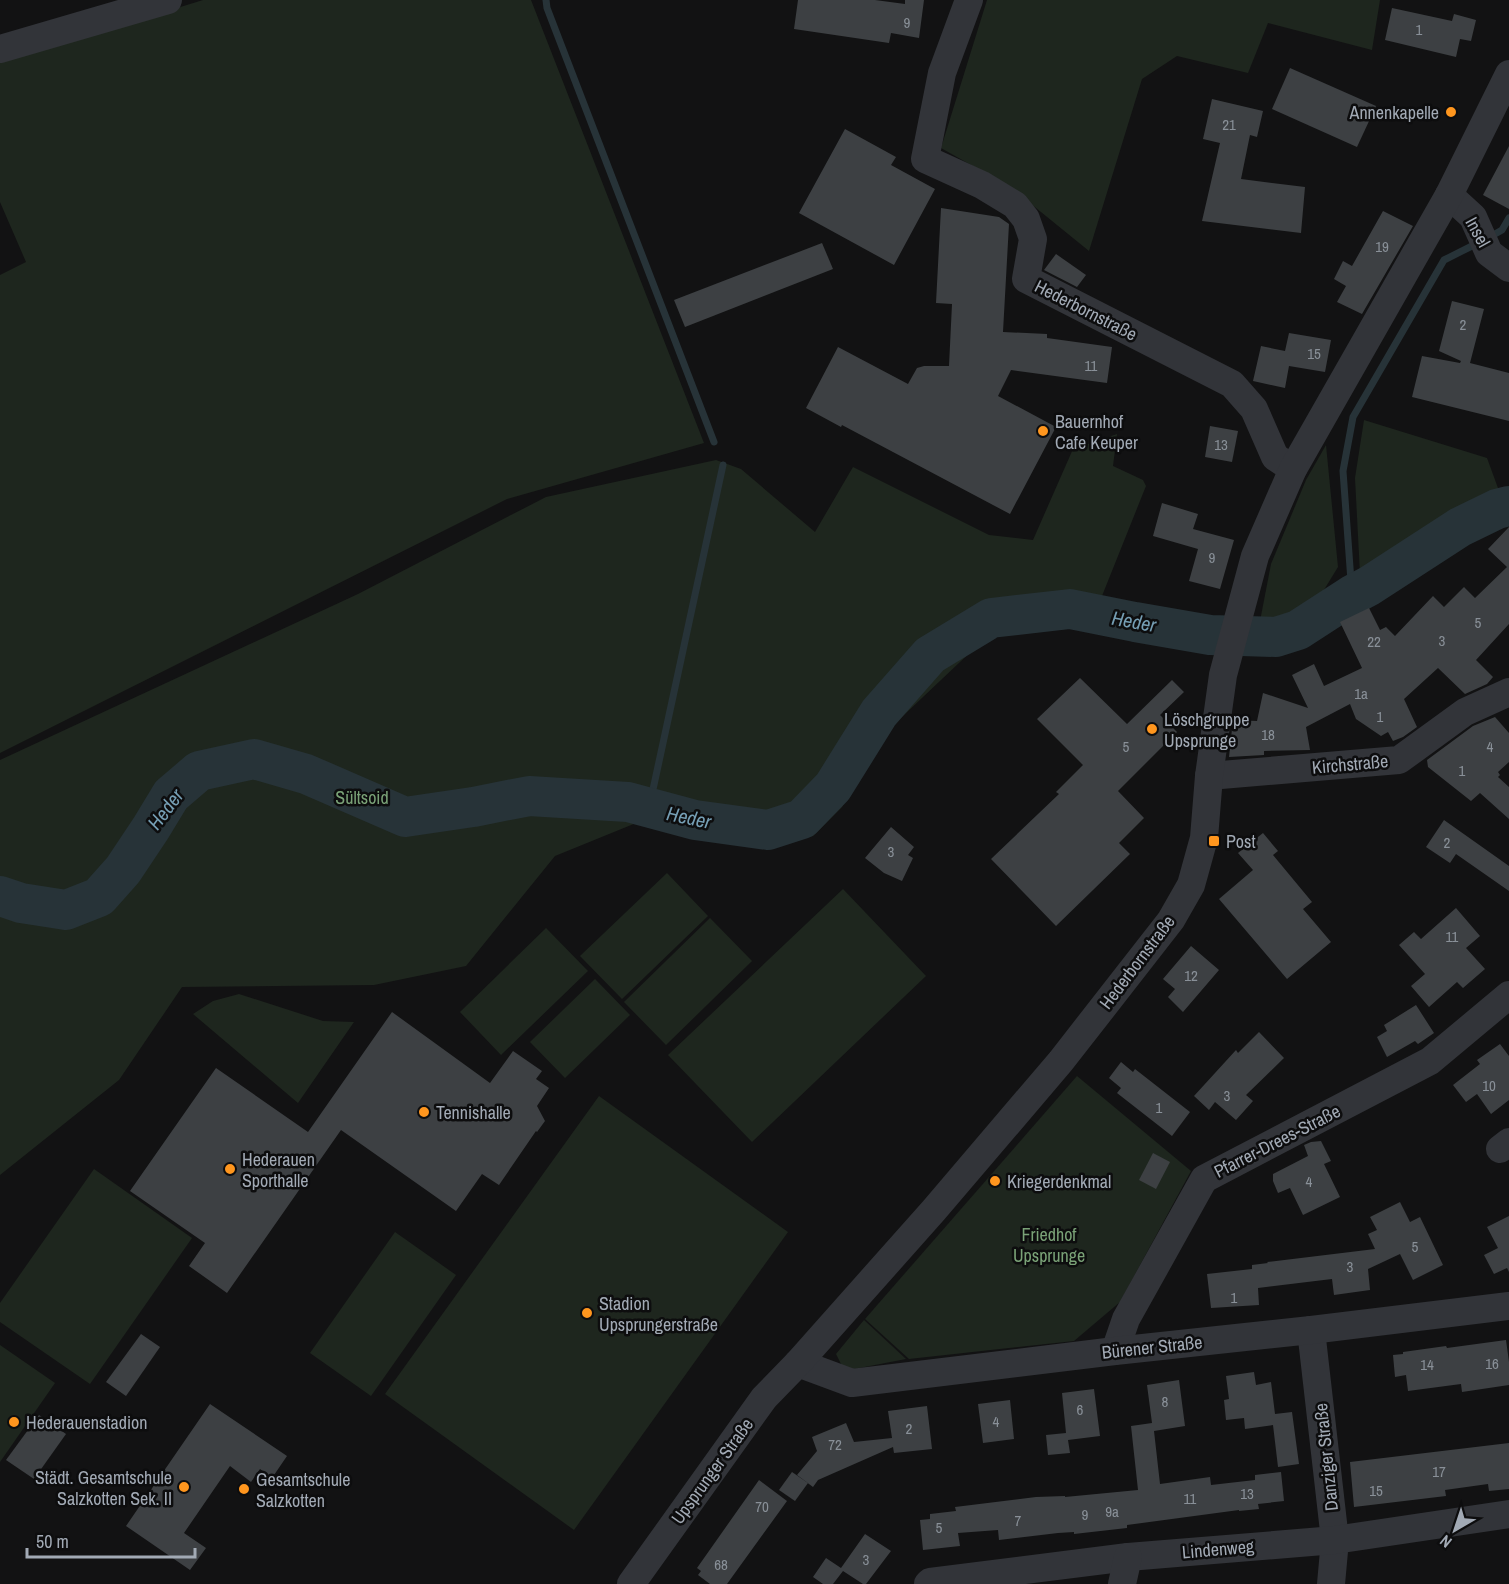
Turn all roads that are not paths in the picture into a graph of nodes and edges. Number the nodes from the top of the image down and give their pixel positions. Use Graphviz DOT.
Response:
graph roads {
  1 [pos="168,0"];
  2 [pos="969,0"];
  3 [pos="0,49"];
  4 [pos="1509,74"];
  5 [pos="1449,195"];
  6 [pos="1499,260"];
  7 [pos="1293,469"];
  8 [pos="1508,694"];
  9 [pos="1209,776"];
  10 [pos="1509,995"];
  11 [pos="1509,1306"];
  12 [pos="1311,1330"];
  13 [pos="1115,1351"];
  14 [pos="798,1363"];
  15 [pos="1509,1514"];
  16 [pos="1335,1540"];
  17 [pos="1125,1570"];
  18 [pos="631,1584"];
  19 [pos="928,1584"];
  20 [pos="1331,1584"];
  1 -- 3 [label="street"];
  2 -- 7 [label="street, Hederbornstraße"];
  4 -- 5 [label="street, Hederbornstraße"];
  5 -- 6 [label="street, Insel"];
  5 -- 7 [label="street, Hederbornstraße"];
  7 -- 9 [label="street, Hederbornstraße"];
  8 -- 9 [label="street, Kirchstraße"];
  9 -- 14 [label="street, Hederbornstraße"];
  10 -- 13 [label="street, Pfarrer-Drees-Straße"];
  11 -- 12 [label="street, Bürener Straße"];
  12 -- 13 [label="street, Bürener Straße"];
  12 -- 16 [label="street, Danziger Straße"];
  13 -- 14 [label="street, Bürener Straße"];
  14 -- 18 [label="street, Upsprunger Straße"];
  15 -- 16 [label="street, Lindenweg"];
  16 -- 17 [label="street, Lindenweg"];
  16 -- 20 [label="street, Danziger Straße"];
  17 -- 19 [label="street, Lindenweg"];
}
